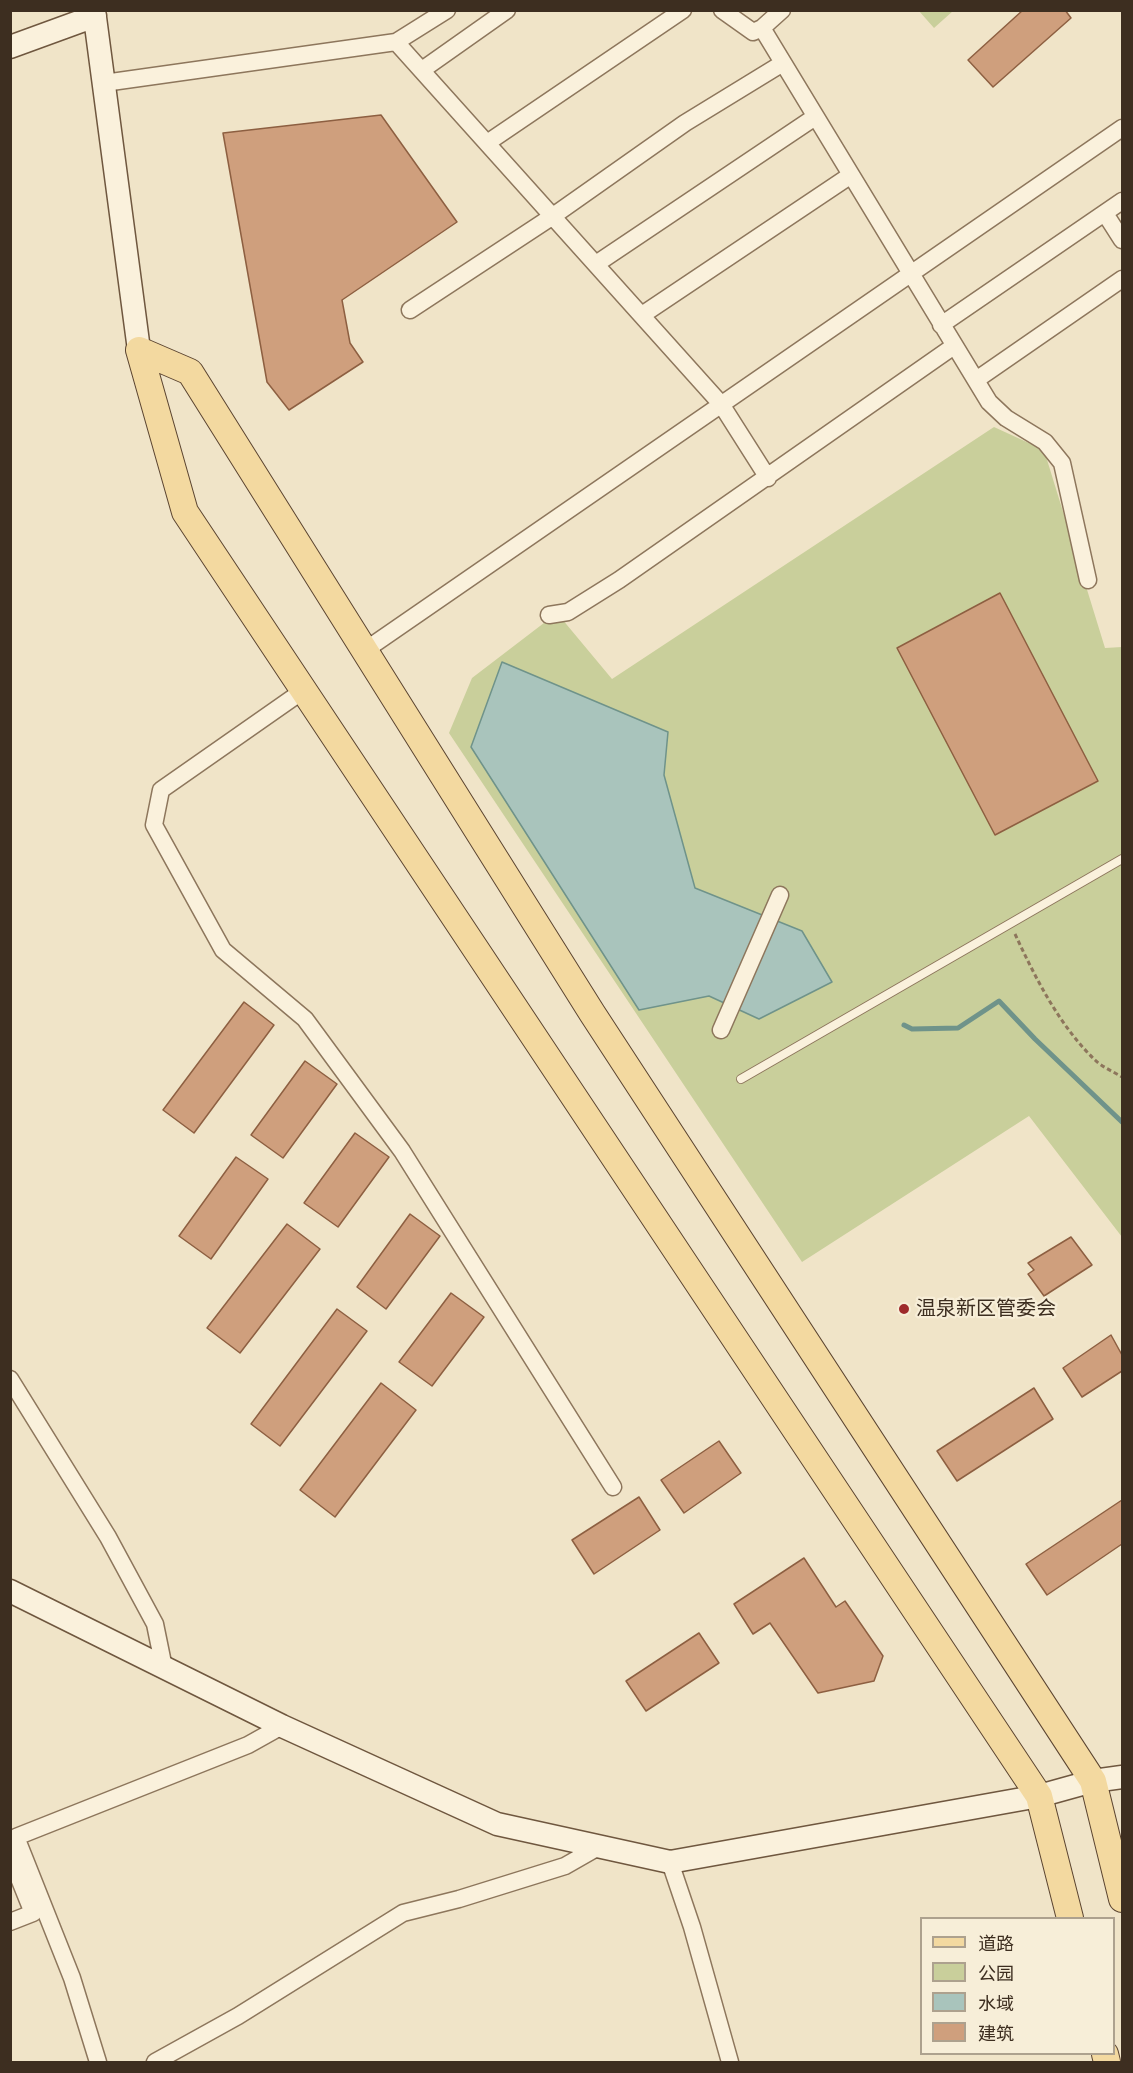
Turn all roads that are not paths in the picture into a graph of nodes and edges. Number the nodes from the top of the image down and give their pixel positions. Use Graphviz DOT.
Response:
graph roads {
  1 [pos="447,10"];
  2 [pos="507,10"];
  3 [pos="683,10"];
  4 [pos="722,10"];
  5 [pos="782,10"];
  6 [pos="94,13"];
  7 [pos="762,28"];
  8 [pos="396,42"];
  9 [pos="10,47"];
  10 [pos="783,63"];
  11 [pos="422,70"];
  12 [pos="104,83"];
  13 [pos="815,117"];
  14 [pos="1122,128"];
  15 [pos="488,143"];
  16 [pos="851,175"];
  17 [pos="1122,201"];
  18 [pos="1106,215"];
  19 [pos="553,216"];
  20 [pos="1122,240"];
  21 [pos="596,264"];
  22 [pos="910,272"];
  23 [pos="1122,279"];
  24 [pos="410,310"];
  25 [pos="642,315"];
  26 [pos="941,325"];
  27 [pos="954,346"];
  28 [pos="139,350"];
  29 [pos="976,380"];
  30 [pos="722,404"];
  31 [pos="768,478"];
  32 [pos="1088,580"];
  33 [pos="549,615"];
  34 [pos="364,651"];
  35 [pos="304,690"];
  36 [pos="1122,859"];
  37 [pos="780,895"];
  38 [pos="721,1030"];
  39 [pos="741,1079"];
  40 [pos="10,1380"];
  41 [pos="613,1487"];
  42 [pos="10,1592"];
  43 [pos="164,1668"];
  44 [pos="282,1726"];
  45 [pos="1122,1777"];
  46 [pos="1093,1781"];
  47 [pos="1039,1796"];
  48 [pos="13,1838"];
  49 [pos="600,1846"];
  50 [pos="10,1856"];
  51 [pos="670,1862"];
  52 [pos="1122,1899"];
  53 [pos="1070,1917"];
  54 [pos="10,1922"];
  55 [pos="98,2062"];
  56 [pos="155,2062"];
  57 [pos="729,2062"];
  1 -- 8 [label="street"];
  2 -- 11 [label="street"];
  3 -- 15 [label="street"];
  4 -- 7 [label="street"];
  5 -- 7 [label="street"];
  6 -- 9 [label="street"];
  6 -- 12 [label="street"];
  7 -- 10 [label="street"];
  8 -- 11 [label="street"];
  8 -- 12 [label="street"];
  10 -- 13 [label="street"];
  10 -- 19 [label="street"];
  11 -- 15 [label="street"];
  12 -- 28 [label="street"];
  13 -- 16 [label="street"];
  13 -- 21 [label="street"];
  14 -- 22 [label="street"];
  15 -- 19 [label="street"];
  16 -- 22 [label="street"];
  16 -- 25 [label="street"];
  17 -- 18 [label="street"];
  18 -- 20 [label="street"];
  18 -- 26 [label="street"];
  19 -- 21 [label="street"];
  19 -- 24 [label="street"];
  21 -- 25 [label="street"];
  22 -- 26 [label="street"];
  22 -- 30 [label="street"];
  23 -- 29 [label="street"];
  25 -- 30 [label="street"];
  26 -- 27 [label="street"];
  27 -- 29 [label="street"];
  27 -- 31 [label="street"];
  28 -- 34 [label="main road"];
  28 -- 35 [label="main road"];
  29 -- 32 [label="street"];
  30 -- 31 [label="street"];
  30 -- 34 [label="street"];
  31 -- 33 [label="street"];
  34 -- 46 [label="main road"];
  35 -- 41 [label="street"];
  35 -- 47 [label="main road"];
  36 -- 39 [label="lane"];
  37 -- 38 [label="street"];
  40 -- 43 [label="street"];
  42 -- 43 [label="street"];
  43 -- 44 [label="street"];
  44 -- 48 [label="street"];
  44 -- 49 [label="street"];
  45 -- 46 [label="street"];
  46 -- 47 [label="street"];
  46 -- 52 [label="main road"];
  47 -- 51 [label="street"];
  47 -- 53 [label="main road"];
  48 -- 55 [label="street"];
  49 -- 51 [label="street"];
  49 -- 56 [label="street"];
  50 -- 54 [label="street"];
  51 -- 57 [label="street"];
}
